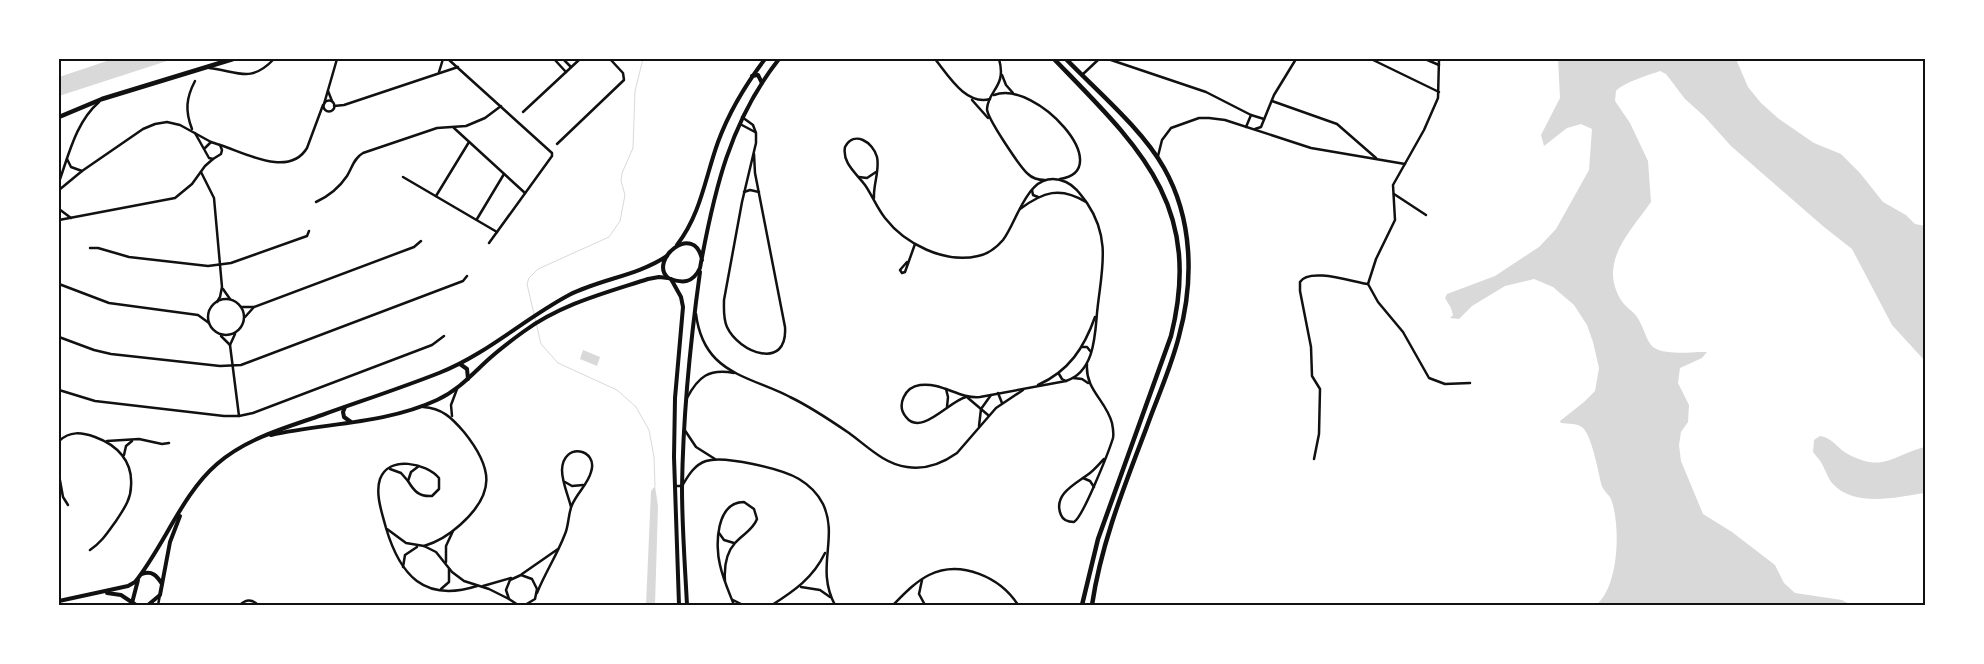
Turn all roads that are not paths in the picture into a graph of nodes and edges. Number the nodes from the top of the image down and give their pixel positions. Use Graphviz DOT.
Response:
graph roads {
  1 [pos="233,59"];
  2 [pos="274,59"];
  3 [pos="337,59"];
  4 [pos="443,59"];
  5 [pos="448,59"];
  6 [pos="554,59"];
  7 [pos="563,59"];
  8 [pos="580,59"];
  9 [pos="610,59"];
  10 [pos="765,59"];
  11 [pos="780,59"];
  12 [pos="935,59"];
  13 [pos="999,59"];
  14 [pos="1054,59"];
  15 [pos="1066,59"];
  16 [pos="1099,59"];
  17 [pos="1108,59"];
  18 [pos="1296,59"];
  19 [pos="1371,59"];
  20 [pos="1425,59"];
  21 [pos="1439,59"];
  22 [pos="1439,65"];
  23 [pos="458,67"];
  24 [pos="571,67"];
  25 [pos="205,68"];
  26 [pos="566,72"];
  27 [pos="1002,73"];
  28 [pos="438,74"];
  29 [pos="1082,75"];
  30 [pos="752,76"];
  31 [pos="195,81"];
  32 [pos="762,83"];
  33 [pos="328,87"];
  34 [pos="1439,92"];
  35 [pos="1014,94"];
  36 [pos="994,95"];
  37 [pos="970,98"];
  38 [pos="102,99"];
  39 [pos="990,99"];
  40 [pos="332,101"];
  41 [pos="1272,101"];
  42 [pos="323,104"];
  43 [pos="334,106"];
  44 [pos="501,106"];
  45 [pos="523,112"];
  46 [pos="1251,114"];
  47 [pos="59,117"];
  48 [pos="742,117"];
  49 [pos="728,119"];
  50 [pos="989,119"];
  51 [pos="1264,119"];
  52 [pos="739,124"];
  53 [pos="454,128"];
  54 [pos="1246,128"];
  55 [pos="1255,130"];
  56 [pos="193,132"];
  57 [pos="756,133"];
  58 [pos="211,142"];
  59 [pos="468,142"];
  60 [pos="557,144"];
  61 [pos="220,145"];
  62 [pos="204,149"];
  63 [pos="754,154"];
  64 [pos="206,155"];
  65 [pos="1158,158"];
  66 [pos="67,159"];
  67 [pos="213,159"];
  68 [pos="1378,159"];
  69 [pos="1405,164"];
  70 [pos="204,166"];
  71 [pos="82,171"];
  72 [pos="202,172"];
  73 [pos="876,172"];
  74 [pos="504,174"];
  75 [pos="403,177"];
  76 [pos="859,177"];
  77 [pos="1046,180"];
  78 [pos="1056,180"];
  79 [pos="59,182"];
  80 [pos="1071,185"];
  81 [pos="59,190"];
  82 [pos="1032,190"];
  83 [pos="744,192"];
  84 [pos="758,192"];
  85 [pos="525,193"];
  86 [pos="1068,193"];
  87 [pos="1394,194"];
  88 [pos="436,196"];
  89 [pos="1038,197"];
  90 [pos="874,198"];
  91 [pos="316,202"];
  92 [pos="1087,203"];
  93 [pos="59,209"];
  94 [pos="1019,210"];
  95 [pos="1426,215"];
  96 [pos="71,218"];
  97 [pos="477,219"];
  98 [pos="59,220"];
  99 [pos="309,231"];
  100 [pos="497,232"];
  101 [pos="421,241"];
  102 [pos="489,243"];
  103 [pos="915,244"];
  104 [pos="90,248"];
  105 [pos="674,249"];
  106 [pos="667,256"];
  107 [pos="702,260"];
  108 [pos="907,262"];
  109 [pos="220,266"];
  110 [pos="700,268"];
  111 [pos="467,276"];
  112 [pos="670,279"];
  113 [pos="59,284"];
  114 [pos="1368,284"];
  115 [pos="222,288"];
  116 [pos="234,301"];
  117 [pos="217,302"];
  118 [pos="241,307"];
  119 [pos="254,307"];
  120 [pos="695,308"];
  121 [pos="210,309"];
  122 [pos="1097,313"];
  123 [pos="198,315"];
  124 [pos="244,316"];
  125 [pos="209,323"];
  126 [pos="236,333"];
  127 [pos="218,334"];
  128 [pos="444,336"];
  129 [pos="59,337"];
  130 [pos="230,345"];
  131 [pos="1082,347"];
  132 [pos="1091,352"];
  133 [pos="460,364"];
  134 [pos="1087,364"];
  135 [pos="233,366"];
  136 [pos="738,374"];
  137 [pos="1060,374"];
  138 [pos="1073,378"];
  139 [pos="468,379"];
  140 [pos="1066,381"];
  141 [pos="1470,383"];
  142 [pos="1089,384"];
  143 [pos="1036,387"];
  144 [pos="1027,388"];
  145 [pos="457,389"];
  146 [pos="946,389"];
  147 [pos="59,390"];
  148 [pos="998,392"];
  149 [pos="992,394"];
  150 [pos="967,397"];
  151 [pos="686,400"];
  152 [pos="1002,403"];
  153 [pos="420,406"];
  154 [pos="345,407"];
  155 [pos="947,407"];
  156 [pos="981,410"];
  157 [pos="989,415"];
  158 [pos="240,416"];
  159 [pos="452,418"];
  160 [pos="353,422"];
  161 [pos="979,427"];
  162 [pos="684,428"];
  163 [pos="260,438"];
  164 [pos="133,440"];
  165 [pos="59,441"];
  166 [pos="106,441"];
  167 [pos="169,443"];
  168 [pos="124,456"];
  169 [pos="717,459"];
  170 [pos="1104,459"];
  171 [pos="1314,459"];
  172 [pos="419,466"];
  173 [pos="389,469"];
  174 [pos="59,475"];
  175 [pos="1083,478"];
  176 [pos="408,480"];
  177 [pos="565,482"];
  178 [pos="584,484"];
  179 [pos="674,486"];
  180 [pos="682,486"];
  181 [pos="1094,487"];
  182 [pos="68,505"];
  183 [pos="571,507"];
  184 [pos="182,509"];
  185 [pos="386,528"];
  186 [pos="454,531"];
  187 [pos="719,531"];
  188 [pos="735,543"];
  189 [pos="418,546"];
  190 [pos="424,546"];
  191 [pos="559,548"];
  192 [pos="90,550"];
  193 [pos="827,550"];
  194 [pos="446,562"];
  195 [pos="448,567"];
  196 [pos="402,568"];
  197 [pos="521,575"];
  198 [pos="140,576"];
  199 [pos="513,578"];
  200 [pos="923,579"];
  201 [pos="725,581"];
  202 [pos="162,584"];
  203 [pos="479,586"];
  204 [pos="800,587"];
  205 [pos="438,589"];
  206 [pos="537,593"];
  207 [pos="96,594"];
  208 [pos="160,595"];
  209 [pos="830,597"];
  210 [pos="509,599"];
  211 [pos="535,599"];
  212 [pos="732,600"];
  213 [pos="59,601"];
  214 [pos="133,604"];
  215 [pos="515,604"];
  216 [pos="148,605"];
  217 [pos="158,605"];
  218 [pos="240,605"];
  219 [pos="258,605"];
  220 [pos="525,605"];
  221 [pos="533,605"];
  222 [pos="679,605"];
  223 [pos="687,605"];
  224 [pos="734,605"];
  225 [pos="743,605"];
  226 [pos="772,605"];
  227 [pos="835,605"];
  228 [pos="893,605"];
  229 [pos="925,605"];
  230 [pos="1018,605"];
  231 [pos="1082,605"];
  232 [pos="1092,605"];
  1 -- 25 [label="main road"];
  2 -- 25 [label="street"];
  3 -- 33 [label="street"];
  4 -- 28 [label="street"];
  5 -- 23 [label="street"];
  6 -- 26 [label="street"];
  7 -- 24 [label="street"];
  8 -- 24 [label="street"];
  9 -- 60 [label="street"];
  10 -- 30 [label="main road"];
  11 -- 32 [label="main road"];
  12 -- 37 [label="street"];
  13 -- 27 [label="street"];
  14 -- 231 [label="main road"];
  15 -- 29 [label="main road"];
  16 -- 29 [label="street"];
  17 -- 46 [label="street"];
  18 -- 41 [label="street"];
  19 -- 34 [label="street"];
  20 -- 22 [label="street"];
  21 -- 22 [label="street"];
  22 -- 34 [label="street"];
  23 -- 28 [label="street"];
  23 -- 44 [label="street"];
  24 -- 26 [label="street"];
  25 -- 38 [label="main road"];
  26 -- 45 [label="street"];
  27 -- 35 [label="street"];
  27 -- 36 [label="street"];
  28 -- 43 [label="street"];
  29 -- 65 [label="main road"];
  30 -- 32 [label="main road"];
  30 -- 49 [label="main road"];
  31 -- 56 [label="street"];
  32 -- 48 [label="main road"];
  33 -- 40 [label="street"];
  33 -- 42 [label="street"];
  34 -- 69 [label="street"];
  35 -- 36 [label="street"];
  35 -- 78 [label="street"];
  36 -- 39 [label="street"];
  37 -- 39 [label="street"];
  37 -- 50 [label="street"];
  38 -- 47 [label="main road"];
  38 -- 66 [label="street"];
  39 -- 50 [label="street"];
  40 -- 42 [label="street"];
  40 -- 43 [label="street"];
  41 -- 51 [label="street"];
  41 -- 68 [label="street"];
  42 -- 43 [label="street"];
  42 -- 61 [label="street"];
  44 -- 53 [label="street"];
  44 -- 85 [label="street"];
  46 -- 51 [label="street"];
  46 -- 54 [label="street"];
  48 -- 52 [label="main road"];
  48 -- 57 [label="street"];
  49 -- 52 [label="main road"];
  49 -- 105 [label="main road"];
  50 -- 77 [label="street"];
  51 -- 55 [label="street"];
  52 -- 57 [label="street"];
  52 -- 107 [label="main road"];
  53 -- 59 [label="street"];
  53 -- 91 [label="street"];
  54 -- 55 [label="street"];
  54 -- 65 [label="street"];
  55 -- 68 [label="street"];
  56 -- 58 [label="street"];
  56 -- 62 [label="street"];
  56 -- 71 [label="street"];
  57 -- 63 [label="street"];
  58 -- 61 [label="street"];
  58 -- 62 [label="street"];
  59 -- 74 [label="street"];
  59 -- 88 [label="street"];
  61 -- 67 [label="street"];
  62 -- 64 [label="street"];
  63 -- 83 [label="street"];
  63 -- 84 [label="street"];
  64 -- 67 [label="street"];
  64 -- 70 [label="street"];
  65 -- 232 [label="main road"];
  66 -- 71 [label="street"];
  66 -- 79 [label="street"];
  67 -- 70 [label="street"];
  68 -- 69 [label="street"];
  69 -- 87 [label="street"];
  70 -- 72 [label="street"];
  71 -- 81 [label="street"];
  72 -- 96 [label="street"];
  72 -- 109 [label="street"];
  73 -- 76 [label="street"];
  73 -- 76 [label="street"];
  73 -- 90 [label="street"];
  74 -- 85 [label="street"];
  74 -- 97 [label="street"];
  75 -- 88 [label="street"];
  76 -- 90 [label="street"];
  77 -- 78 [label="street"];
  77 -- 82 [label="street"];
  78 -- 80 [label="street"];
  80 -- 86 [label="street"];
  80 -- 92 [label="street"];
  82 -- 89 [label="street"];
  82 -- 94 [label="street"];
  83 -- 84 [label="street"];
  83 -- 84 [label="street"];
  85 -- 100 [label="street"];
  86 -- 89 [label="street"];
  86 -- 92 [label="street"];
  87 -- 95 [label="street"];
  87 -- 114 [label="street"];
  88 -- 97 [label="street"];
  89 -- 94 [label="street"];
  90 -- 103 [label="street"];
  92 -- 122 [label="street"];
  93 -- 96 [label="street"];
  94 -- 103 [label="street"];
  96 -- 98 [label="street"];
  97 -- 100 [label="street"];
  99 -- 109 [label="street"];
  100 -- 102 [label="street"];
  101 -- 119 [label="street"];
  103 -- 108 [label="street"];
  104 -- 109 [label="street"];
  105 -- 106 [label="main road"];
  105 -- 107 [label="main road"];
  106 -- 112 [label="main road"];
  106 -- 133 [label="main road"];
  107 -- 110 [label="main road"];
  109 -- 115 [label="street"];
  110 -- 112 [label="main road"];
  110 -- 120 [label="main road"];
  111 -- 135 [label="street"];
  112 -- 139 [label="main road"];
  112 -- 179 [label="main road"];
  113 -- 123 [label="street"];
  114 -- 141 [label="street"];
  114 -- 171 [label="street"];
  115 -- 116 [label="street"];
  115 -- 117 [label="street"];
  116 -- 117 [label="street"];
  116 -- 118 [label="street"];
  117 -- 121 [label="street"];
  118 -- 119 [label="street"];
  118 -- 124 [label="street"];
  119 -- 124 [label="street"];
  120 -- 136 [label="street"];
  120 -- 151 [label="main road"];
  121 -- 123 [label="street"];
  121 -- 125 [label="street"];
  122 -- 131 [label="street"];
  122 -- 132 [label="street"];
  123 -- 125 [label="street"];
  124 -- 126 [label="street"];
  125 -- 127 [label="street"];
  126 -- 127 [label="street"];
  126 -- 130 [label="street"];
  127 -- 130 [label="street"];
  128 -- 158 [label="street"];
  129 -- 135 [label="street"];
  130 -- 135 [label="street"];
  131 -- 132 [label="street"];
  131 -- 137 [label="street"];
  132 -- 134 [label="street"];
  133 -- 139 [label="main road"];
  133 -- 154 [label="main road"];
  134 -- 138 [label="street"];
  134 -- 142 [label="street"];
  135 -- 158 [label="street"];
  136 -- 151 [label="street"];
  136 -- 161 [label="street"];
  137 -- 140 [label="street"];
  137 -- 143 [label="street"];
  138 -- 140 [label="street"];
  138 -- 142 [label="street"];
  139 -- 145 [label="main road"];
  140 -- 143 [label="street"];
  142 -- 170 [label="street"];
  143 -- 144 [label="street"];
  144 -- 148 [label="street"];
  144 -- 152 [label="street"];
  145 -- 153 [label="main road"];
  145 -- 159 [label="street"];
  146 -- 150 [label="street"];
  146 -- 155 [label="street"];
  146 -- 155 [label="street"];
  147 -- 158 [label="street"];
  148 -- 149 [label="street"];
  148 -- 152 [label="street"];
  149 -- 150 [label="street"];
  149 -- 156 [label="street"];
  150 -- 155 [label="street"];
  150 -- 156 [label="street"];
  151 -- 162 [label="main road"];
  152 -- 157 [label="street"];
  153 -- 159 [label="street"];
  153 -- 160 [label="main road"];
  154 -- 160 [label="main road"];
  154 -- 163 [label="main road"];
  156 -- 157 [label="street"];
  156 -- 161 [label="street"];
  157 -- 161 [label="street"];
  159 -- 186 [label="street"];
  160 -- 163 [label="main road"];
  162 -- 169 [label="street"];
  162 -- 180 [label="main road"];
  163 -- 184 [label="main road"];
  164 -- 166 [label="street"];
  164 -- 167 [label="street"];
  164 -- 168 [label="street"];
  165 -- 166 [label="street"];
  166 -- 168 [label="street"];
  168 -- 192 [label="street"];
  169 -- 180 [label="street"];
  169 -- 193 [label="street"];
  170 -- 175 [label="street"];
  170 -- 181 [label="street"];
  172 -- 173 [label="street"];
  172 -- 176 [label="street"];
  172 -- 176 [label="street"];
  173 -- 176 [label="street"];
  173 -- 185 [label="street"];
  174 -- 182 [label="street"];
  175 -- 181 [label="street"];
  175 -- 181 [label="street"];
  177 -- 178 [label="street"];
  177 -- 178 [label="street"];
  177 -- 183 [label="street"];
  178 -- 183 [label="street"];
  179 -- 180 [label="street"];
  179 -- 222 [label="main road"];
  180 -- 223 [label="main road"];
  183 -- 191 [label="street"];
  184 -- 198 [label="main road"];
  184 -- 202 [label="main road"];
  185 -- 189 [label="street"];
  185 -- 196 [label="street"];
  186 -- 190 [label="street"];
  186 -- 194 [label="street"];
  187 -- 188 [label="street"];
  187 -- 188 [label="street"];
  187 -- 201 [label="street"];
  188 -- 201 [label="street"];
  189 -- 190 [label="street"];
  189 -- 196 [label="street"];
  190 -- 194 [label="street"];
  191 -- 197 [label="street"];
  191 -- 206 [label="street"];
  193 -- 204 [label="street"];
  193 -- 209 [label="street"];
  194 -- 195 [label="street"];
  195 -- 203 [label="street"];
  195 -- 205 [label="street"];
  196 -- 205 [label="street"];
  197 -- 199 [label="street"];
  197 -- 206 [label="street"];
  198 -- 202 [label="main road"];
  198 -- 207 [label="main road"];
  198 -- 214 [label="main road"];
  199 -- 203 [label="street"];
  199 -- 210 [label="street"];
  200 -- 228 [label="street"];
  200 -- 229 [label="street"];
  200 -- 230 [label="street"];
  201 -- 212 [label="street"];
  202 -- 208 [label="main road"];
  203 -- 205 [label="street"];
  203 -- 210 [label="street"];
  204 -- 209 [label="street"];
  204 -- 226 [label="street"];
  206 -- 211 [label="street"];
  207 -- 213 [label="main road"];
  207 -- 214 [label="main road"];
  208 -- 216 [label="main road"];
  208 -- 217 [label="street"];
  209 -- 227 [label="street"];
  210 -- 215 [label="street"];
  211 -- 220 [label="street"];
  211 -- 221 [label="street"];
  212 -- 224 [label="street"];
  212 -- 225 [label="street"];
  218 -- 219 [label="street"];
}
